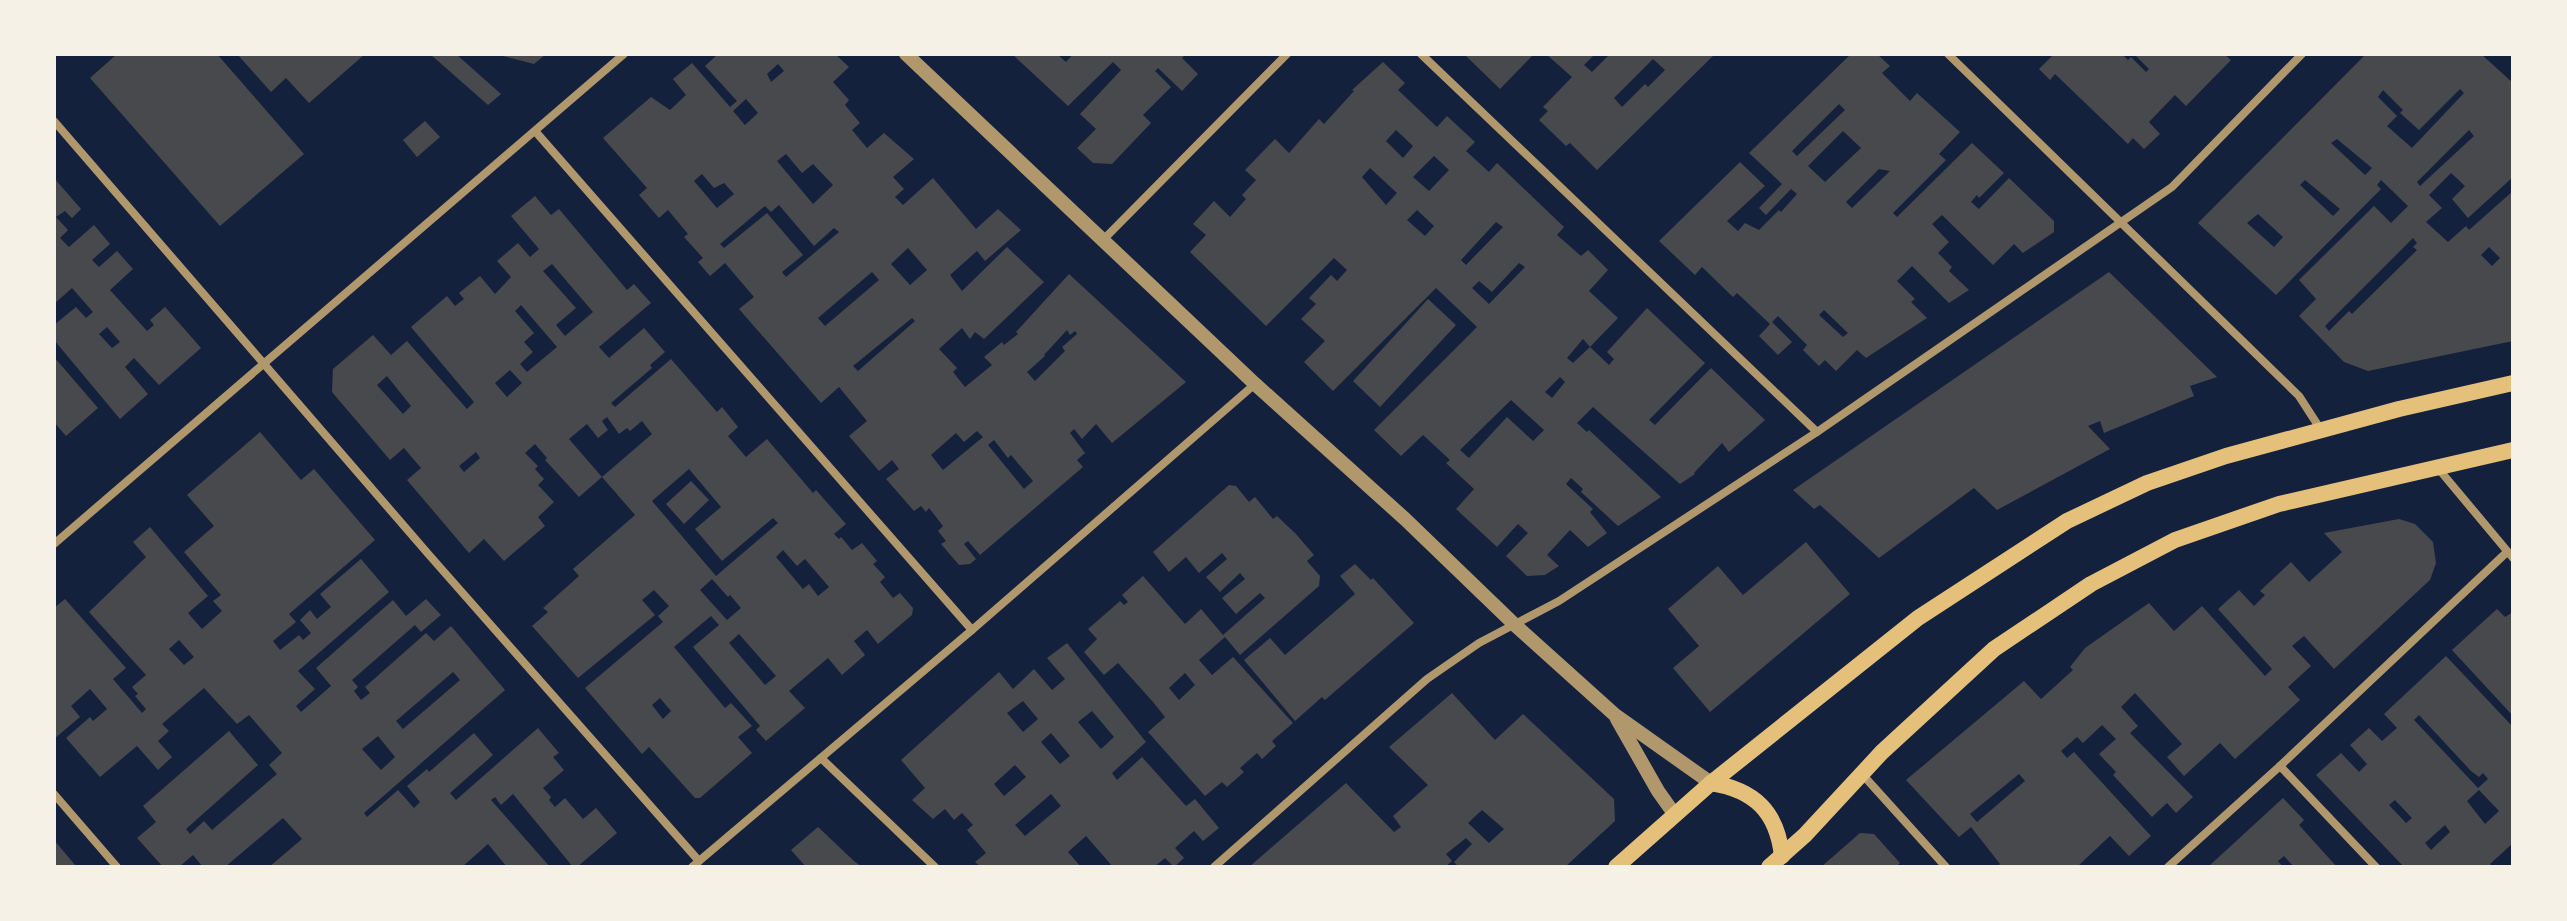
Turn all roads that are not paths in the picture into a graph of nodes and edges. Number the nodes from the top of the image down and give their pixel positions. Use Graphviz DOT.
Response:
graph roads {
  1 [pos="624,54"];
  2 [pos="906,54"];
  3 [pos="1287,54"];
  4 [pos="1421,54"];
  5 [pos="1948,54"];
  6 [pos="2302,54"];
  7 [pos="54,121"];
  8 [pos="535,131"];
  9 [pos="2123,222"];
  10 [pos="1103,240"];
  11 [pos="264,364"];
  12 [pos="2513,383"];
  13 [pos="1255,384"];
  14 [pos="2321,430"];
  15 [pos="1817,432"];
  16 [pos="2513,450"];
  17 [pos="2437,467"];
  18 [pos="54,544"];
  19 [pos="2510,555"];
  20 [pos="1515,625"];
  21 [pos="972,630"];
  22 [pos="1615,715"];
  23 [pos="821,758"];
  24 [pos="2280,766"];
  25 [pos="1862,774"];
  26 [pos="1711,783"];
  27 [pos="54,794"];
  28 [pos="1675,815"];
  29 [pos="1776,862"];
  30 [pos="696,864"];
  31 [pos="117,867"];
  32 [pos="935,867"];
  33 [pos="1214,867"];
  34 [pos="1616,867"];
  35 [pos="1946,867"];
  36 [pos="2168,867"];
  37 [pos="2376,867"];
  1 -- 8 [label="street"];
  2 -- 10 [label="street"];
  3 -- 10 [label="street"];
  4 -- 15 [label="street"];
  5 -- 9 [label="street"];
  6 -- 9 [label="street"];
  7 -- 11 [label="street"];
  8 -- 11 [label="street"];
  8 -- 21 [label="street"];
  9 -- 14 [label="street"];
  9 -- 15 [label="street"];
  10 -- 13 [label="street"];
  11 -- 18 [label="street"];
  11 -- 30 [label="street"];
  12 -- 14 [label="main road"];
  13 -- 20 [label="street"];
  13 -- 21 [label="street"];
  14 -- 26 [label="main road"];
  15 -- 20 [label="street"];
  16 -- 17 [label="main road"];
  17 -- 19 [label="street"];
  17 -- 25 [label="main road"];
  19 -- 24 [label="street"];
  20 -- 22 [label="street"];
  20 -- 33 [label="street"];
  21 -- 23 [label="street"];
  22 -- 26 [label="street"];
  22 -- 28 [label="street"];
  23 -- 30 [label="street"];
  23 -- 32 [label="street"];
  24 -- 36 [label="street"];
  24 -- 37 [label="street"];
  25 -- 29 [label="main road"];
  25 -- 35 [label="street"];
  26 -- 28 [label="main road"];
  26 -- 29 [label="main road"];
  27 -- 31 [label="street"];
  28 -- 34 [label="main road"];
}
